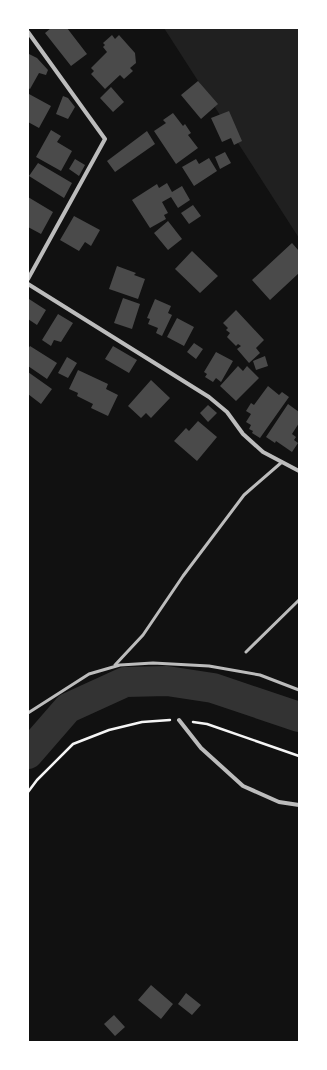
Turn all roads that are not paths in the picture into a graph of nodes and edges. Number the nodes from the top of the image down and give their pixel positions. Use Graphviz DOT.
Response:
graph roads {
  1 [pos="28,32"];
  2 [pos="28,279"];
  3 [pos="28,284"];
  4 [pos="282,462"];
  5 [pos="299,472"];
  6 [pos="299,600"];
  7 [pos="246,652"];
  8 [pos="113,666"];
  9 [pos="299,690"];
  10 [pos="28,713"];
  11 [pos="179,720"];
  12 [pos="299,805"];
  1 -- 2 [label="street"];
  3 -- 4 [label="street"];
  4 -- 5 [label="street"];
  4 -- 8 [label="lane"];
  6 -- 7 [label="lane"];
  8 -- 9 [label="lane"];
  8 -- 10 [label="lane"];
  11 -- 12 [label="street"];
}
